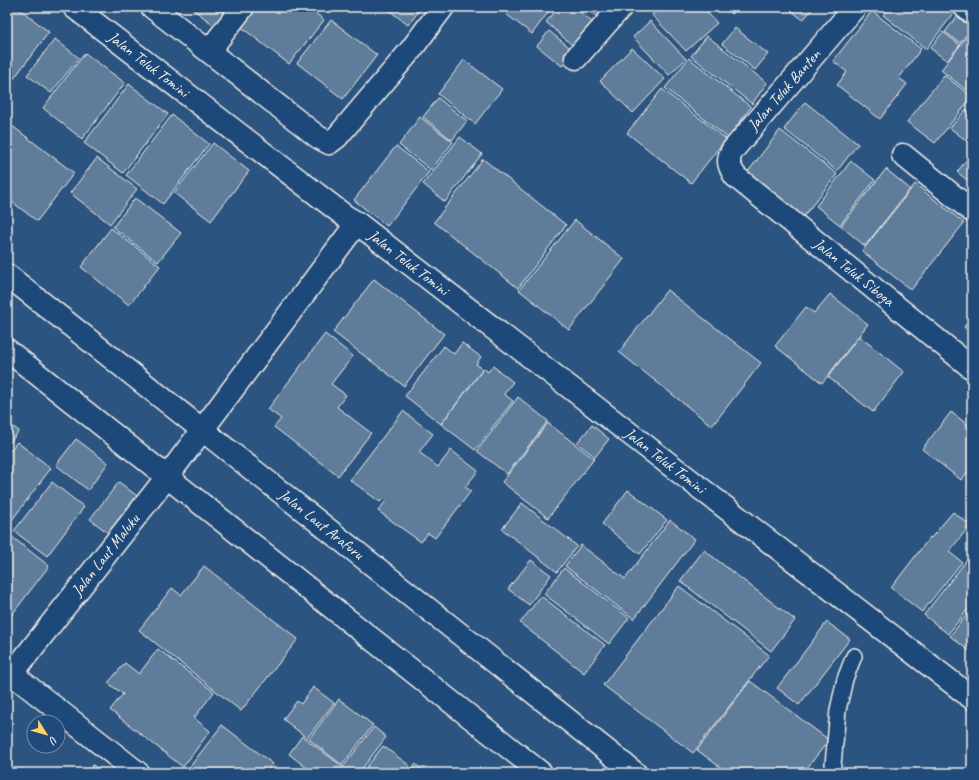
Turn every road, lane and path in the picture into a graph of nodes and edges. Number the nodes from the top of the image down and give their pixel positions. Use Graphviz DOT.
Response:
graph roads {
  1 [pos="74,7"];
  2 [pos="152,7"];
  3 [pos="243,7"];
  4 [pos="443,7"];
  5 [pos="621,7"];
  6 [pos="855,7"];
  7 [pos="965,7"];
  8 [pos="972,12"];
  9 [pos="209,51"];
  10 [pos="576,58"];
  11 [pos="903,156"];
  12 [pos="735,176"];
  13 [pos="972,211"];
  14 [pos="357,223"];
  15 [pos="7,275"];
  16 [pos="7,350"];
  17 [pos="972,368"];
  18 [pos="202,430"];
  19 [pos="167,477"];
  20 [pos="854,656"];
  21 [pos="9,675"];
  22 [pos="972,698"];
  23 [pos="834,770"];
  24 [pos="138,773"];
  25 [pos="541,773"];
  26 [pos="635,773"];
  1 -- 14 [label="street, Jalan Teluk Tomini"];
  2 -- 9 [label="street"];
  3 -- 9 [label="street"];
  4 -- 9 [label="street"];
  5 -- 10 [label="street"];
  6 -- 12 [label="street, Jalan Teluk Banten"];
  7 -- 8 [label="street"];
  11 -- 13 [label="street"];
  12 -- 17 [label="street, Jalan Teluk Siboga"];
  14 -- 18 [label="street, Jalan Teluk Tomini"];
  14 -- 22 [label="street, Jalan Teluk Tomini"];
  15 -- 18 [label="street, Jalan Laut Arafuru"];
  16 -- 19 [label="street"];
  18 -- 19 [label="street, Jalan Laut Maluku"];
  18 -- 26 [label="street, Jalan Laut Arafuru"];
  19 -- 21 [label="street, Jalan Laut Maluku"];
  19 -- 25 [label="street"];
  20 -- 23 [label="lane"];
  21 -- 24 [label="street"];
}
